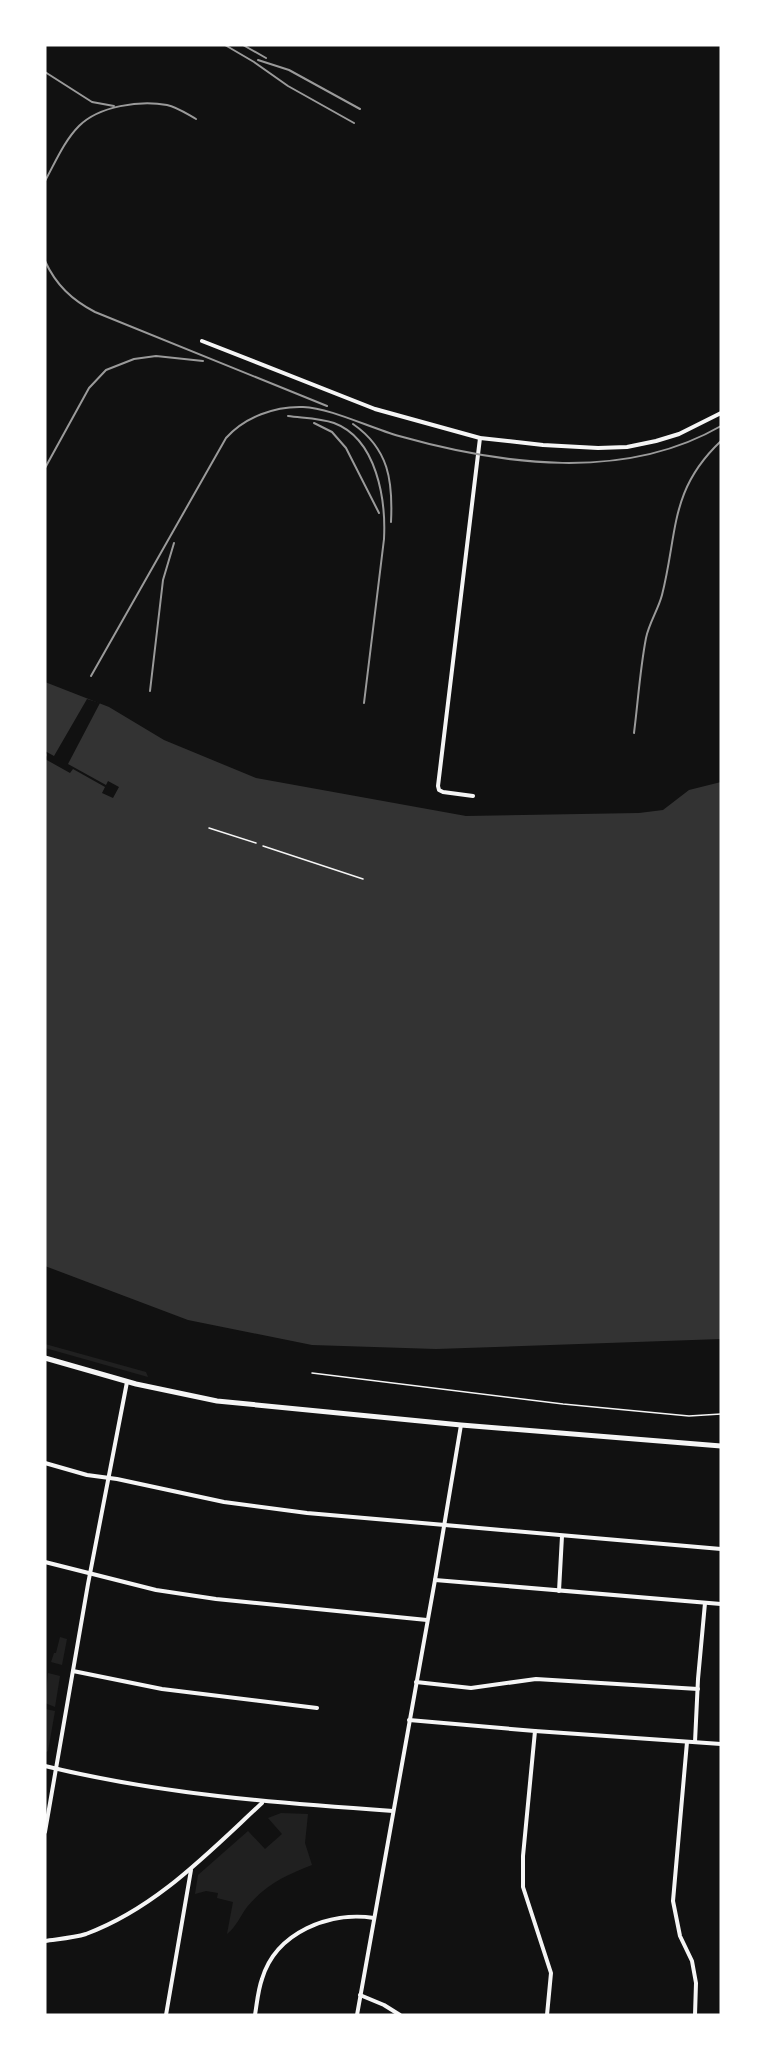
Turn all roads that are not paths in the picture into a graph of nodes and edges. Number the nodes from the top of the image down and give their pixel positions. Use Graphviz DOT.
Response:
graph roads {
  1 [pos="202,341"];
  2 [pos="721,413"];
  3 [pos="480,438"];
  4 [pos="473,796"];
  5 [pos="45,1358"];
  6 [pos="312,1373"];
  7 [pos="127,1382"];
  8 [pos="721,1414"];
  9 [pos="461,1425"];
  10 [pos="721,1446"];
  11 [pos="45,1463"];
  12 [pos="108,1478"];
  13 [pos="444,1526"];
  14 [pos="562,1536"];
  15 [pos="721,1549"];
  16 [pos="45,1562"];
  17 [pos="90,1575"];
  18 [pos="435,1580"];
  19 [pos="559,1591"];
  20 [pos="705,1603"];
  21 [pos="721,1604"];
  22 [pos="427,1620"];
  23 [pos="73,1671"];
  24 [pos="416,1682"];
  25 [pos="698,1689"];
  26 [pos="317,1708"];
  27 [pos="409,1720"];
  28 [pos="535,1731"];
  29 [pos="687,1742"];
  30 [pos="695,1742"];
  31 [pos="721,1744"];
  32 [pos="45,1766"];
  33 [pos="56,1768"];
  34 [pos="262,1802"];
  35 [pos="393,1811"];
  36 [pos="45,1832"];
  37 [pos="190,1870"];
  38 [pos="374,1918"];
  39 [pos="45,1941"];
  40 [pos="360,1995"];
  41 [pos="166,2015"];
  42 [pos="255,2015"];
  43 [pos="357,2015"];
  44 [pos="400,2015"];
  45 [pos="547,2015"];
  46 [pos="695,2015"];
  1 -- 3 [label="street"];
  2 -- 3 [label="street"];
  3 -- 4 [label="street"];
  5 -- 7 [label="main road"];
  6 -- 8 [label="lane"];
  7 -- 9 [label="main road"];
  7 -- 12 [label="street"];
  9 -- 10 [label="main road"];
  9 -- 13 [label="street"];
  11 -- 12 [label="street"];
  12 -- 13 [label="street"];
  12 -- 17 [label="street"];
  13 -- 14 [label="street"];
  13 -- 18 [label="street"];
  14 -- 15 [label="street"];
  14 -- 19 [label="street"];
  16 -- 17 [label="street"];
  17 -- 22 [label="street"];
  17 -- 23 [label="street"];
  18 -- 19 [label="street"];
  18 -- 22 [label="street"];
  19 -- 20 [label="street"];
  20 -- 21 [label="street"];
  20 -- 25 [label="street"];
  22 -- 24 [label="street"];
  23 -- 26 [label="street"];
  23 -- 33 [label="street"];
  24 -- 25 [label="street"];
  24 -- 27 [label="street"];
  25 -- 30 [label="street"];
  27 -- 28 [label="street"];
  27 -- 35 [label="street"];
  28 -- 29 [label="street"];
  28 -- 45 [label="street"];
  29 -- 30 [label="street"];
  29 -- 46 [label="street"];
  30 -- 31 [label="street"];
  32 -- 33 [label="street"];
  33 -- 34 [label="street"];
  33 -- 36 [label="street"];
  34 -- 35 [label="street"];
  34 -- 37 [label="street"];
  35 -- 38 [label="street"];
  37 -- 39 [label="street"];
  37 -- 41 [label="street"];
  38 -- 40 [label="street"];
  38 -- 42 [label="street"];
  40 -- 43 [label="street"];
  40 -- 44 [label="street"];
}
